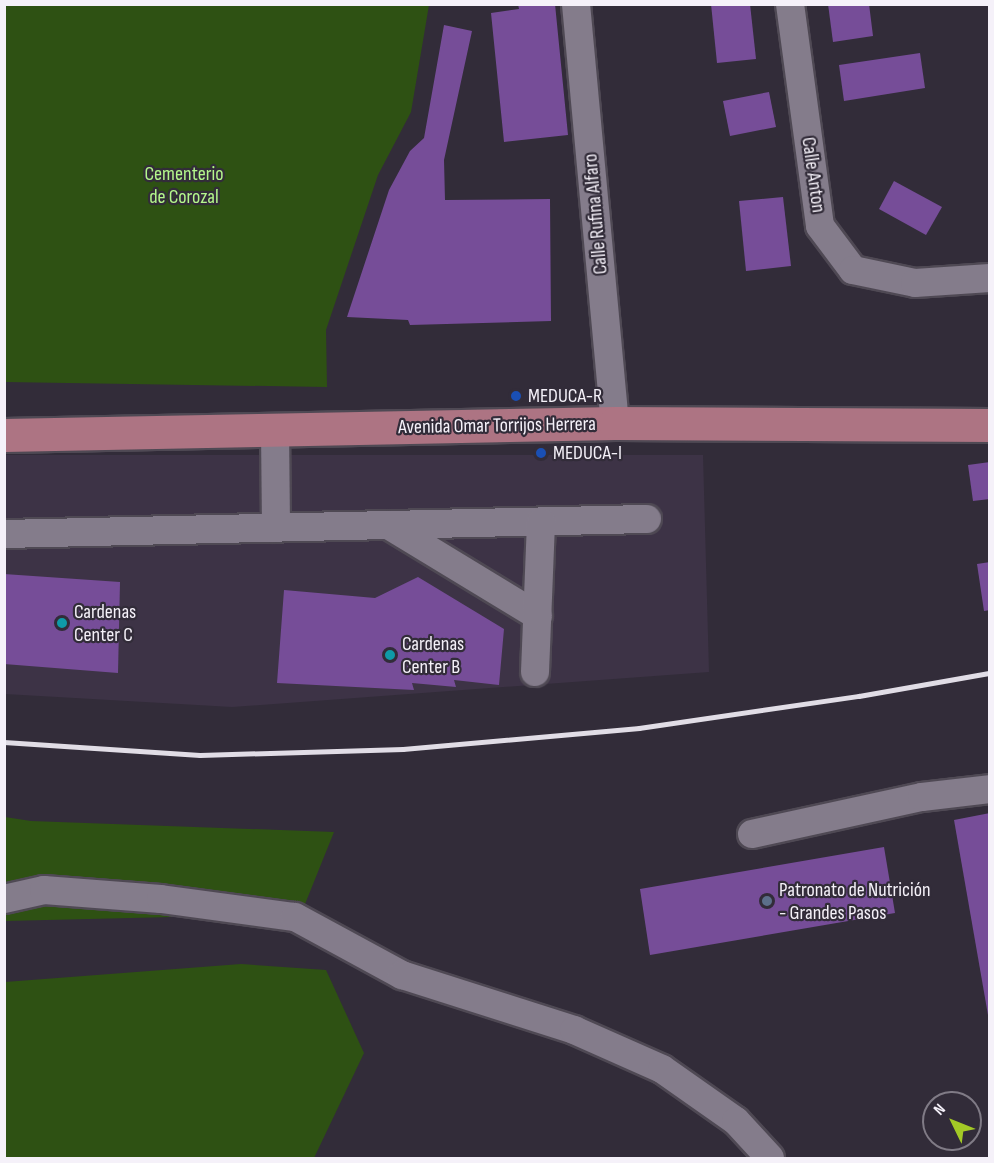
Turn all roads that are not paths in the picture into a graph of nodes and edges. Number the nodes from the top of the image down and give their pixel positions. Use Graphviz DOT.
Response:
graph roads {
  1 [pos="576,4"];
  2 [pos="790,4"];
  3 [pos="990,278"];
  4 [pos="615,423"];
  5 [pos="990,426"];
  6 [pos="275,430"];
  7 [pos="4,435"];
  8 [pos="647,519"];
  9 [pos="541,522"];
  10 [pos="390,526"];
  11 [pos="276,528"];
  12 [pos="4,534"];
  13 [pos="538,616"];
  14 [pos="535,672"];
  15 [pos="990,789"];
  16 [pos="752,834"];
  17 [pos="4,899"];
  18 [pos="770,1158"];
  1 -- 4 [label="street, Calle Rufina Alfaro"];
  2 -- 3 [label="street, Calle Anton"];
  4 -- 5 [label="main road, Avenida Omar Torrijos Herrera"];
  4 -- 6 [label="main road, Avenida Omar Torrijos Herrera"];
  6 -- 7 [label="main road, Avenida Omar Torrijos Herrera"];
  6 -- 11 [label="street"];
  8 -- 9 [label="street"];
  9 -- 10 [label="street"];
  9 -- 13 [label="street"];
  10 -- 11 [label="street"];
  10 -- 13 [label="street"];
  11 -- 12 [label="street"];
  13 -- 14 [label="street"];
  15 -- 16 [label="street"];
  17 -- 18 [label="street"];
}
